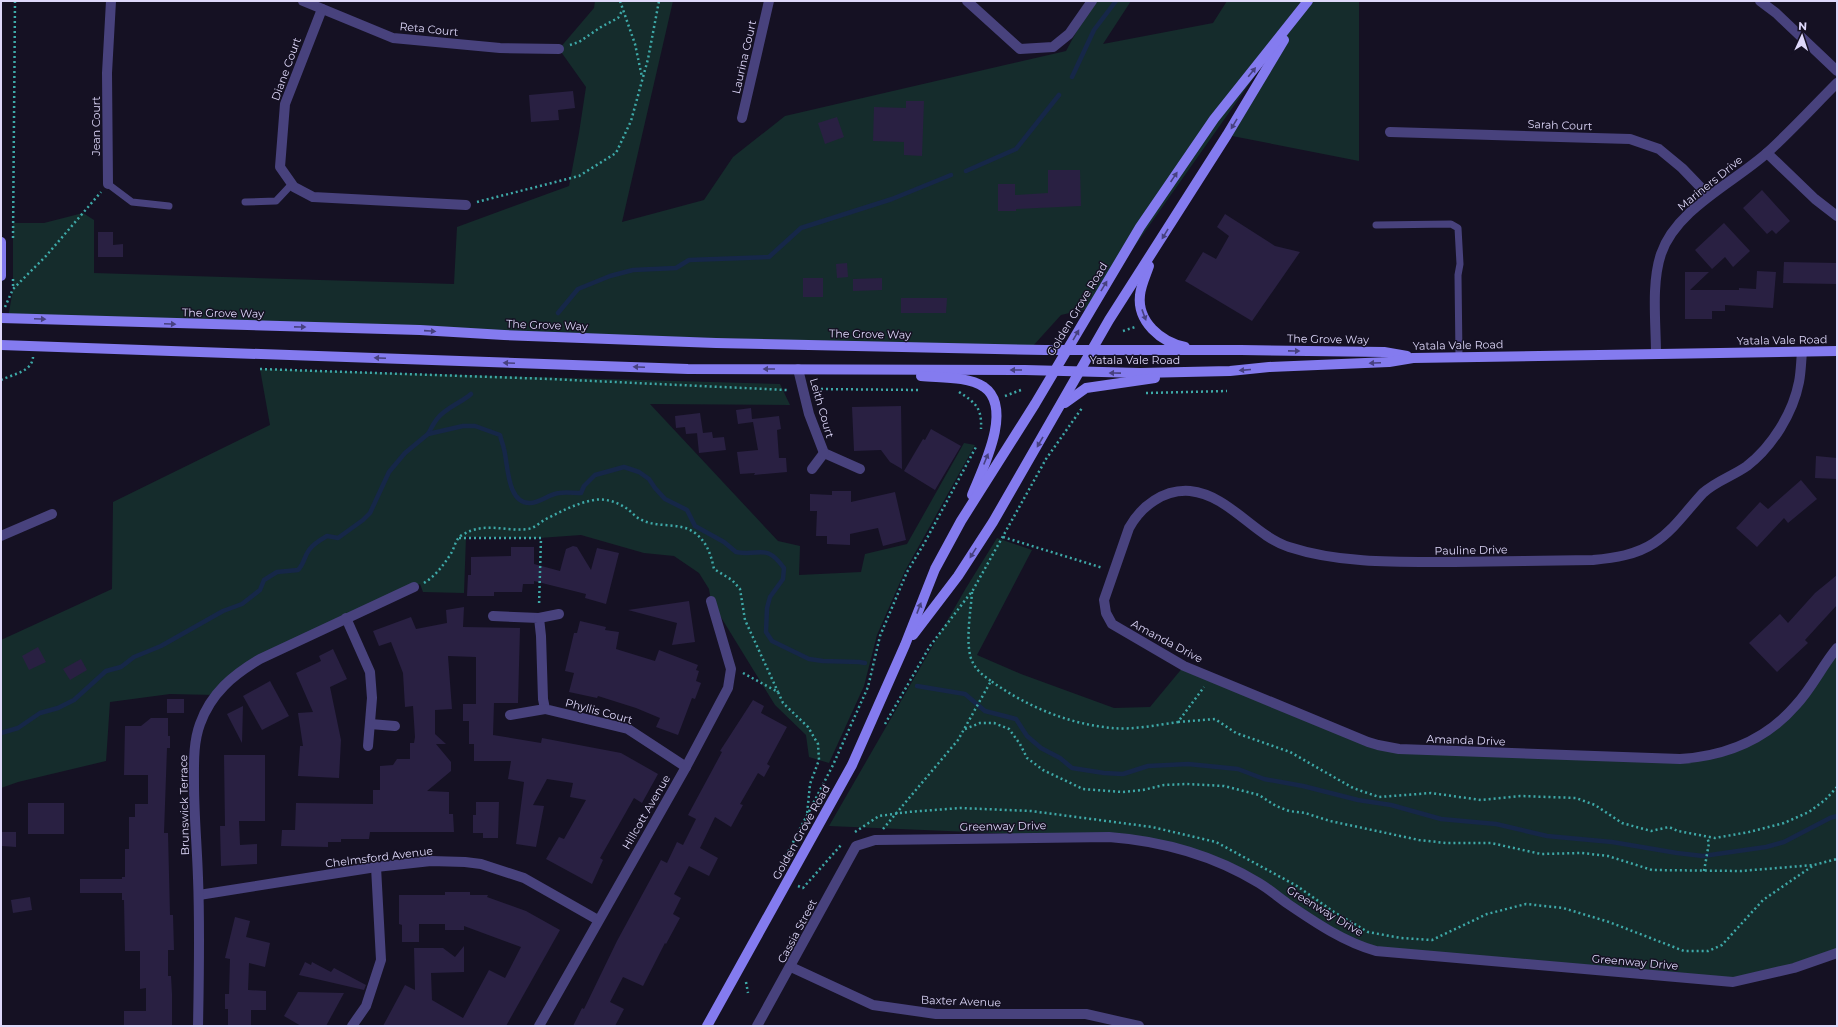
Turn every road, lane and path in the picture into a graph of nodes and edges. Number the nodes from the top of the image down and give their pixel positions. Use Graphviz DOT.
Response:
graph roads {
  1 [pos="15,1"];
  2 [pos="111,1"];
  3 [pos="303,1"];
  4 [pos="620,1"];
  5 [pos="659,1"];
  6 [pos="769,1"];
  7 [pos="967,1"];
  8 [pos="1092,1"];
  9 [pos="1760,1"];
  10 [pos="1307,4"];
  11 [pos="322,9"];
  12 [pos="622,11"];
  13 [pos="559,49"];
  14 [pos="1837,71"];
  15 [pos="643,78"];
  16 [pos="1837,83"];
  17 [pos="742,118"];
  18 [pos="1390,132"];
  19 [pos="1767,153"];
  20 [pos="108,184"];
  21 [pos="292,184"];
  22 [pos="1709,196"];
  23 [pos="245,202"];
  24 [pos="466,205"];
  25 [pos="168,206"];
  26 [pos="1837,216"];
  27 [pos="1376,225"];
  28 [pos="1,242"];
  29 [pos="13,245"];
  30 [pos="1155,251"];
  31 [pos="13,274"];
  32 [pos="1,276"];
  33 [pos="13,289"];
  34 [pos="2,314"];
  35 [pos="1141,325"];
  36 [pos="1123,331"];
  37 [pos="1,345"];
  38 [pos="33,346"];
  39 [pos="1067,350"];
  40 [pos="1092,350"];
  41 [pos="1200,350"];
  42 [pos="1241,350"];
  43 [pos="1837,351"];
  44 [pos="1802,352"];
  45 [pos="1656,354"];
  46 [pos="1459,357"];
  47 [pos="1413,358"];
  48 [pos="260,369"];
  49 [pos="798,369"];
  50 [pos="850,370"];
  51 [pos="1055,371"];
  52 [pos="1080,372"];
  53 [pos="1182,372"];
  54 [pos="1,380"];
  55 [pos="816,389"];
  56 [pos="787,390"];
  57 [pos="927,390"];
  58 [pos="1021,390"];
  59 [pos="951,391"];
  60 [pos="1227,391"];
  61 [pos="1144,393"];
  62 [pos="1002,398"];
  63 [pos="1084,405"];
  64 [pos="1059,408"];
  65 [pos="981,436"];
  66 [pos="978,442"];
  67 [pos="824,453"];
  68 [pos="812,469"];
  69 [pos="860,469"];
  70 [pos="52,514"];
  71 [pos="961,521"];
  72 [pos="1,536"];
  73 [pos="1003,537"];
  74 [pos="458,538"];
  75 [pos="1113,571"];
  76 [pos="417,586"];
  77 [pos="1107,589"];
  78 [pos="973,590"];
  79 [pos="968,598"];
  80 [pos="711,601"];
  81 [pos="559,614"];
  82 [pos="493,616"];
  83 [pos="346,618"];
  84 [pos="539,618"];
  85 [pos="905,645"];
  86 [pos="1837,648"];
  87 [pos="731,669"];
  88 [pos="1212,677"];
  89 [pos="991,681"];
  90 [pos="778,692"];
  91 [pos="546,709"];
  92 [pos="510,715"];
  93 [pos="1178,722"];
  94 [pos="370,724"];
  95 [pos="395,726"];
  96 [pos="964,729"];
  97 [pos="368,746"];
  98 [pos="686,767"];
  99 [pos="1837,787"];
  100 [pos="895,813"];
  101 [pos="854,833"];
  102 [pos="1707,837"];
  103 [pos="875,840"];
  104 [pos="843,843"];
  105 [pos="856,846"];
  106 [pos="1837,859"];
  107 [pos="1814,865"];
  108 [pos="376,867"];
  109 [pos="1704,871"];
  110 [pos="787,881"];
  111 [pos="199,894"];
  112 [pos="598,920"];
  113 [pos="1837,953"];
  114 [pos="791,967"];
  115 [pos="198,1026"];
  116 [pos="352,1026"];
  117 [pos="539,1026"];
  118 [pos="707,1026"];
  119 [pos="757,1026"];
  120 [pos="1139,1026"];
  1 -- 29 [label="path"];
  2 -- 20 [label="street, Jean Court"];
  3 -- 11 [label="street, Reta Court"];
  4 -- 12 [label="path"];
  5 -- 15 [label="path"];
  6 -- 17 [label="street, Laurina Court"];
  7 -- 8 [label="street"];
  9 -- 14 [label="street"];
  10 -- 30 [label="main road, Golden Grove Road, one-way"];
  39 -- 10 [label="main road, Golden Grove Road, one-way"];
  11 -- 13 [label="street, Reta Court"];
  11 -- 21 [label="street, Diane Court"];
  12 -- 13 [label="path"];
  12 -- 15 [label="path"];
  15 -- 24 [label="path"];
  16 -- 19 [label="street, Mariners Drive"];
  18 -- 22 [label="street, Sarah Court"];
  19 -- 22 [label="street, Mariners Drive"];
  19 -- 26 [label="street"];
  20 -- 25 [label="lane"];
  20 -- 33 [label="path"];
  21 -- 23 [label="lane"];
  21 -- 24 [label="street, Diane Court"];
  22 -- 45 [label="street, Mariners Drive"];
  27 -- 46 [label="lane"];
  28 -- 32 [label="main road"];
  30 -- 40 [label="main road, Golden Grove Road"];
  30 -- 41 [label="main road, one-way"];
  31 -- 33 [label="path"];
  33 -- 34 [label="path"];
  34 -- 39 [label="main road, The Grove Way, one-way"];
  35 -- 36 [label="path"];
  37 -- 38 [label="main road"];
  49 -- 38 [label="main road, one-way"];
  38 -- 54 [label="path"];
  39 -- 40 [label="main road, The Grove Way"];
  39 -- 51 [label="main road, Golden Grove Road"];
  40 -- 41 [label="main road, Yatala Vale Road"];
  40 -- 52 [label="main road, Golden Grove Road"];
  41 -- 42 [label="main road, Yatala Vale Road"];
  42 -- 47 [label="main road, The Grove Way, one-way"];
  43 -- 44 [label="main road, Yatala Vale Road"];
  44 -- 45 [label="main road, Yatala Vale Road"];
  44 -- 75 [label="street, Pauline Drive"];
  45 -- 46 [label="main road, Yatala Vale Road"];
  46 -- 47 [label="main road, Yatala Vale Road"];
  47 -- 53 [label="main road, Yatala Vale Road, one-way"];
  48 -- 56 [label="path"];
  49 -- 50 [label="main road"];
  49 -- 67 [label="street, Leith Court"];
  51 -- 50 [label="main road, one-way"];
  71 -- 50 [label="main road, one-way"];
  51 -- 52 [label="main road"];
  51 -- 71 [label="main road, Golden Grove Road"];
  53 -- 52 [label="main road, Yatala Vale Road, one-way"];
  52 -- 64 [label="main road, Golden Grove Road"];
  53 -- 64 [label="main road"];
  55 -- 57 [label="path"];
  58 -- 62 [label="path"];
  59 -- 65 [label="path"];
  60 -- 61 [label="path"];
  63 -- 73 [label="path"];
  64 -- 85 [label="main road, Golden Grove Road, one-way"];
  66 -- 90 [label="path"];
  67 -- 68 [label="street, Leith Court"];
  67 -- 69 [label="street, Leith Court"];
  70 -- 72 [label="street"];
  85 -- 71 [label="main road, Golden Grove Road, one-way"];
  73 -- 75 [label="path"];
  73 -- 78 [label="path"];
  74 -- 76 [label="path"];
  74 -- 84 [label="path"];
  74 -- 90 [label="path"];
  75 -- 77 [label="street, Pauline Drive"];
  76 -- 83 [label="street, Brunswick Terrace"];
  77 -- 88 [label="street, Amanda Drive"];
  78 -- 79 [label="path"];
  78 -- 89 [label="path"];
  80 -- 87 [label="street, Hillcott Avenue"];
  81 -- 84 [label="street"];
  82 -- 84 [label="street"];
  83 -- 94 [label="street"];
  83 -- 111 [label="street, Brunswick Terrace"];
  84 -- 91 [label="street"];
  85 -- 110 [label="main road, Golden Grove Road"];
  86 -- 88 [label="street, Amanda Drive"];
  87 -- 90 [label="path"];
  87 -- 98 [label="street, Hillcott Avenue"];
  88 -- 93 [label="path"];
  89 -- 93 [label="path"];
  89 -- 96 [label="path"];
  91 -- 92 [label="street, Phyllis Court"];
  91 -- 98 [label="street, Phyllis Court"];
  93 -- 102 [label="path"];
  94 -- 95 [label="street"];
  94 -- 97 [label="street"];
  96 -- 100 [label="path"];
  96 -- 109 [label="path"];
  98 -- 112 [label="street, Hillcott Avenue"];
  99 -- 102 [label="path"];
  100 -- 101 [label="path"];
  100 -- 103 [label="path"];
  100 -- 107 [label="path"];
  102 -- 109 [label="path"];
  103 -- 105 [label="street, Greenway Drive"];
  103 -- 113 [label="street, Greenway Drive"];
  104 -- 110 [label="path"];
  105 -- 114 [label="street, Cassia Street"];
  106 -- 107 [label="path"];
  107 -- 109 [label="path"];
  108 -- 111 [label="street, Chelmsford Avenue"];
  108 -- 112 [label="street, Chelmsford Avenue"];
  108 -- 116 [label="street"];
  110 -- 118 [label="main road, Golden Grove Road"];
  111 -- 115 [label="street, Brunswick Terrace"];
  112 -- 117 [label="street, Hillcott Avenue"];
  114 -- 119 [label="street, Cassia Street"];
  114 -- 120 [label="street, Baxter Avenue"];
}
